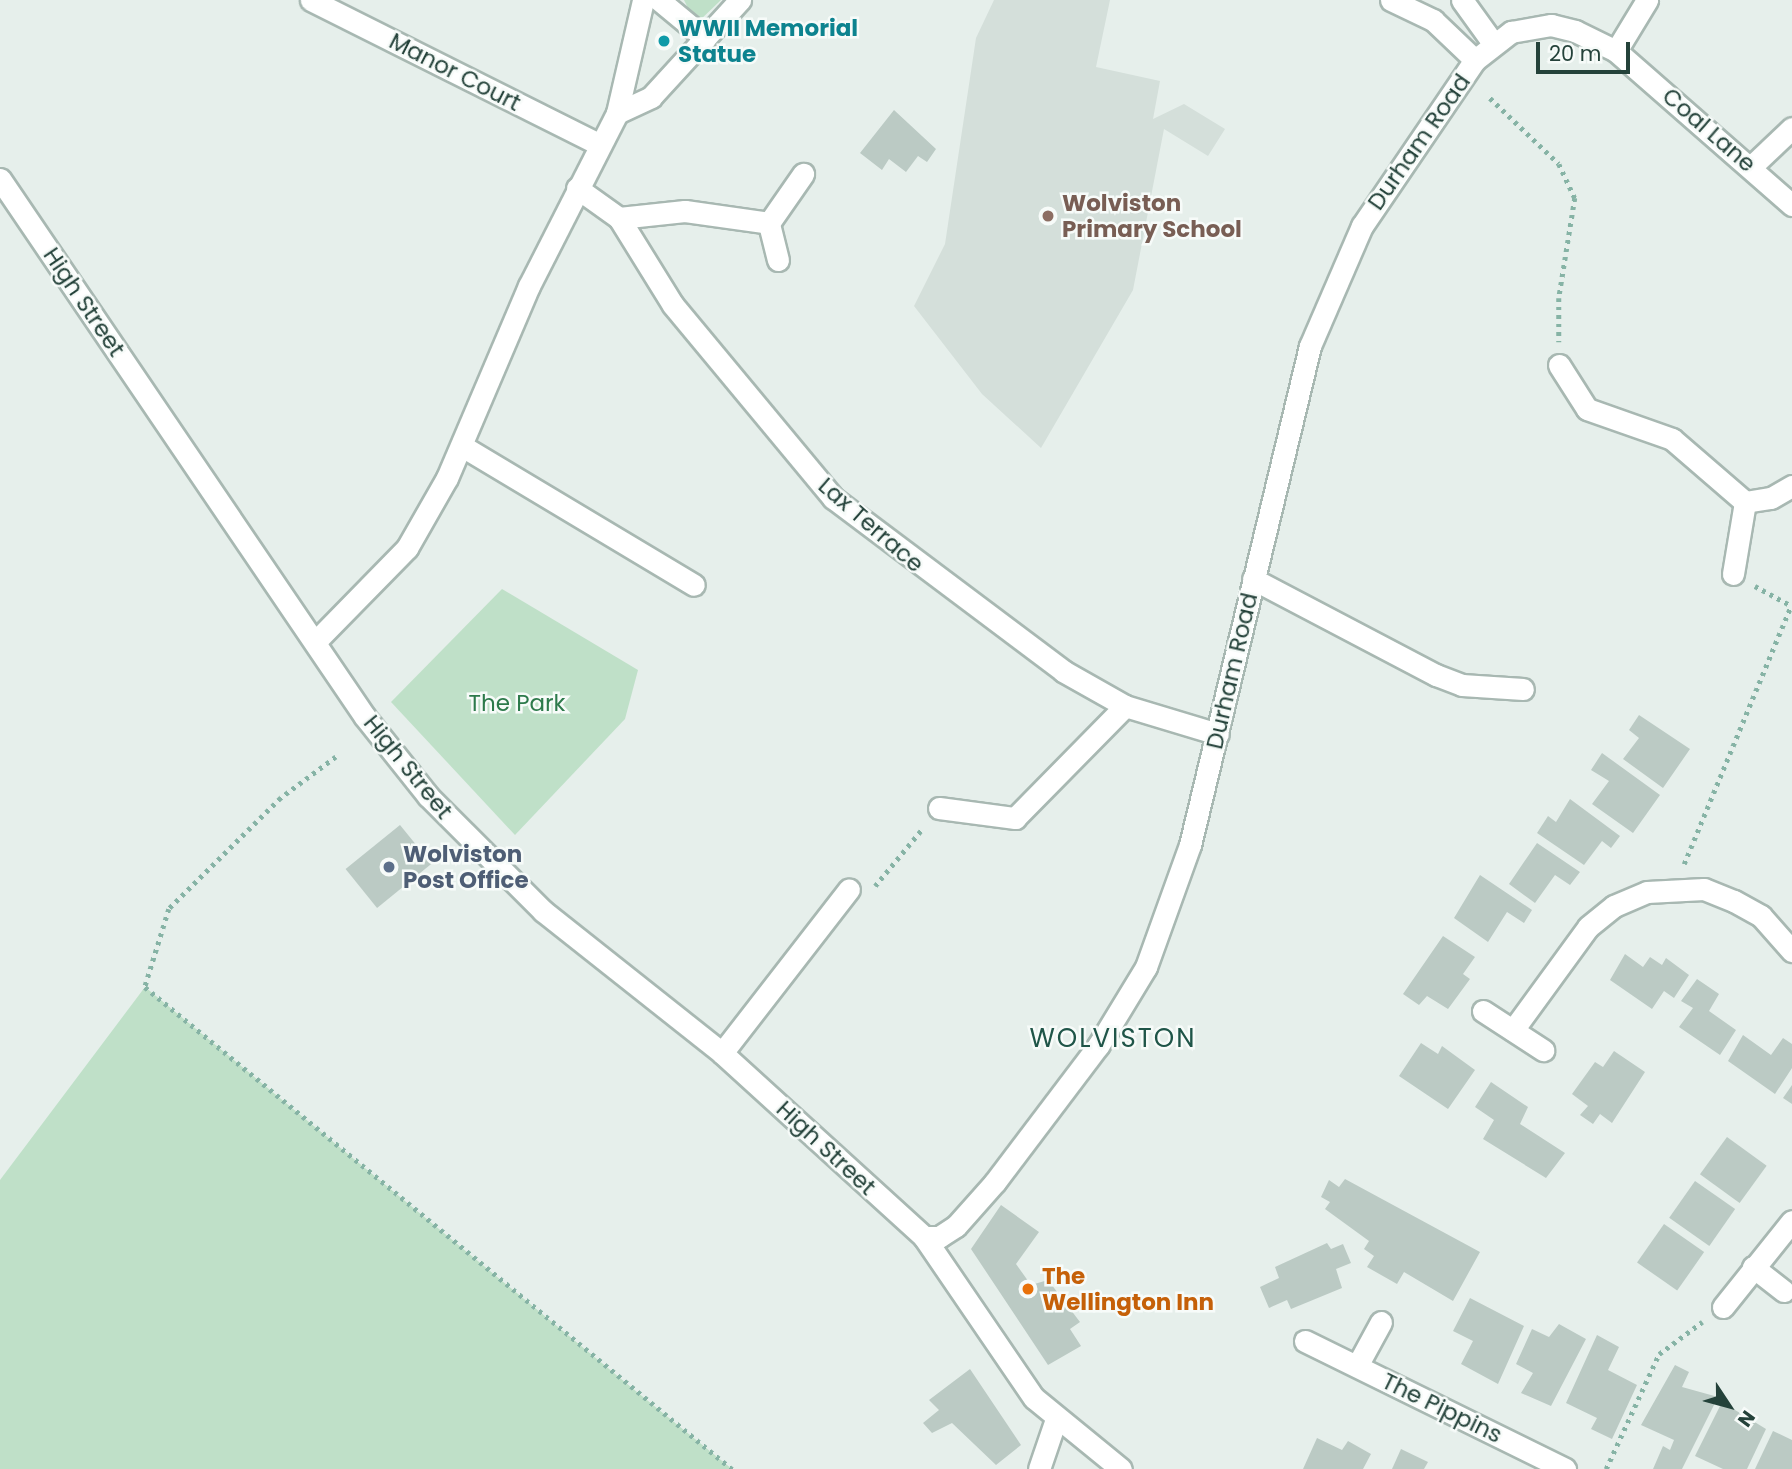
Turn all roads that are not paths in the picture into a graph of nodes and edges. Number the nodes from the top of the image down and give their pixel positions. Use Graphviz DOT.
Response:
graph roads {
  1 [pos="311,0"];
  2 [pos="643,0"];
  3 [pos="659,0"];
  4 [pos="740,0"];
  5 [pos="1391,0"];
  6 [pos="1462,0"];
  7 [pos="1647,0"];
  8 [pos="705,38"];
  9 [pos="1493,43"];
  10 [pos="1616,51"];
  11 [pos="1475,60"];
  12 [pos="617,113"];
  13 [pos="1792,128"];
  14 [pos="600,145"];
  15 [pos="1752,166"];
  16 [pos="803,174"];
  17 [pos="0,179"];
  18 [pos="577,188"];
  19 [pos="1792,205"];
  20 [pos="620,218"];
  21 [pos="768,223"];
  22 [pos="778,260"];
  23 [pos="1559,365"];
  24 [pos="461,446"];
  25 [pos="1792,485"];
  26 [pos="1745,502"];
  27 [pos="1733,574"];
  28 [pos="1254,579"];
  29 [pos="694,585"];
  30 [pos="314,642"];
  31 [pos="1523,689"];
  32 [pos="1125,706"];
  33 [pos="1218,734"];
  34 [pos="939,808"];
  35 [pos="849,889"];
  36 [pos="1792,951"];
  37 [pos="1483,1011"];
  38 [pos="1513,1030"];
  39 [pos="1544,1050"];
  40 [pos="722,1053"];
  41 [pos="1792,1221"];
  42 [pos="924,1237"];
  43 [pos="1753,1267"];
  44 [pos="1784,1290"];
  45 [pos="1723,1307"];
  46 [pos="1381,1322"];
  47 [pos="1305,1341"];
  48 [pos="1357,1366"];
  49 [pos="1056,1419"];
  50 [pos="1039,1469"];
  51 [pos="1121,1469"];
  52 [pos="1565,1469"];
  1 -- 14 [label="street, Manor Court"];
  2 -- 12 [label="street"];
  3 -- 8 [label="street"];
  4 -- 8 [label="street"];
  5 -- 11 [label="street"];
  6 -- 9 [label="street"];
  7 -- 10 [label="street"];
  8 -- 12 [label="street"];
  9 -- 10 [label="street, Coal Lane"];
  9 -- 11 [label="street, Coal Lane"];
  10 -- 15 [label="street, Coal Lane"];
  11 -- 28 [label="street, Durham Road"];
  12 -- 14 [label="street"];
  13 -- 15 [label="street"];
  14 -- 18 [label="street"];
  15 -- 19 [label="street, Coal Lane"];
  16 -- 21 [label="street"];
  17 -- 30 [label="street, High Street"];
  18 -- 20 [label="street, Lax Terrace"];
  18 -- 24 [label="street"];
  20 -- 21 [label="street"];
  20 -- 32 [label="street, Lax Terrace"];
  21 -- 22 [label="street"];
  23 -- 26 [label="street"];
  24 -- 29 [label="street"];
  24 -- 30 [label="street"];
  25 -- 26 [label="street"];
  26 -- 27 [label="street"];
  28 -- 31 [label="street"];
  28 -- 33 [label="street, Durham Road"];
  30 -- 40 [label="street, High Street"];
  32 -- 33 [label="street, Lax Terrace"];
  32 -- 34 [label="street"];
  33 -- 42 [label="street, Durham Road"];
  35 -- 40 [label="street"];
  36 -- 38 [label="street"];
  37 -- 38 [label="street"];
  38 -- 39 [label="street"];
  40 -- 42 [label="street, High Street"];
  41 -- 43 [label="street"];
  42 -- 49 [label="street, High Street"];
  43 -- 44 [label="street"];
  43 -- 45 [label="street"];
  46 -- 48 [label="street, The Pippins"];
  47 -- 48 [label="street, The Pippins"];
  48 -- 52 [label="street, The Pippins"];
  49 -- 50 [label="street"];
  49 -- 51 [label="street, High Street"];
}
